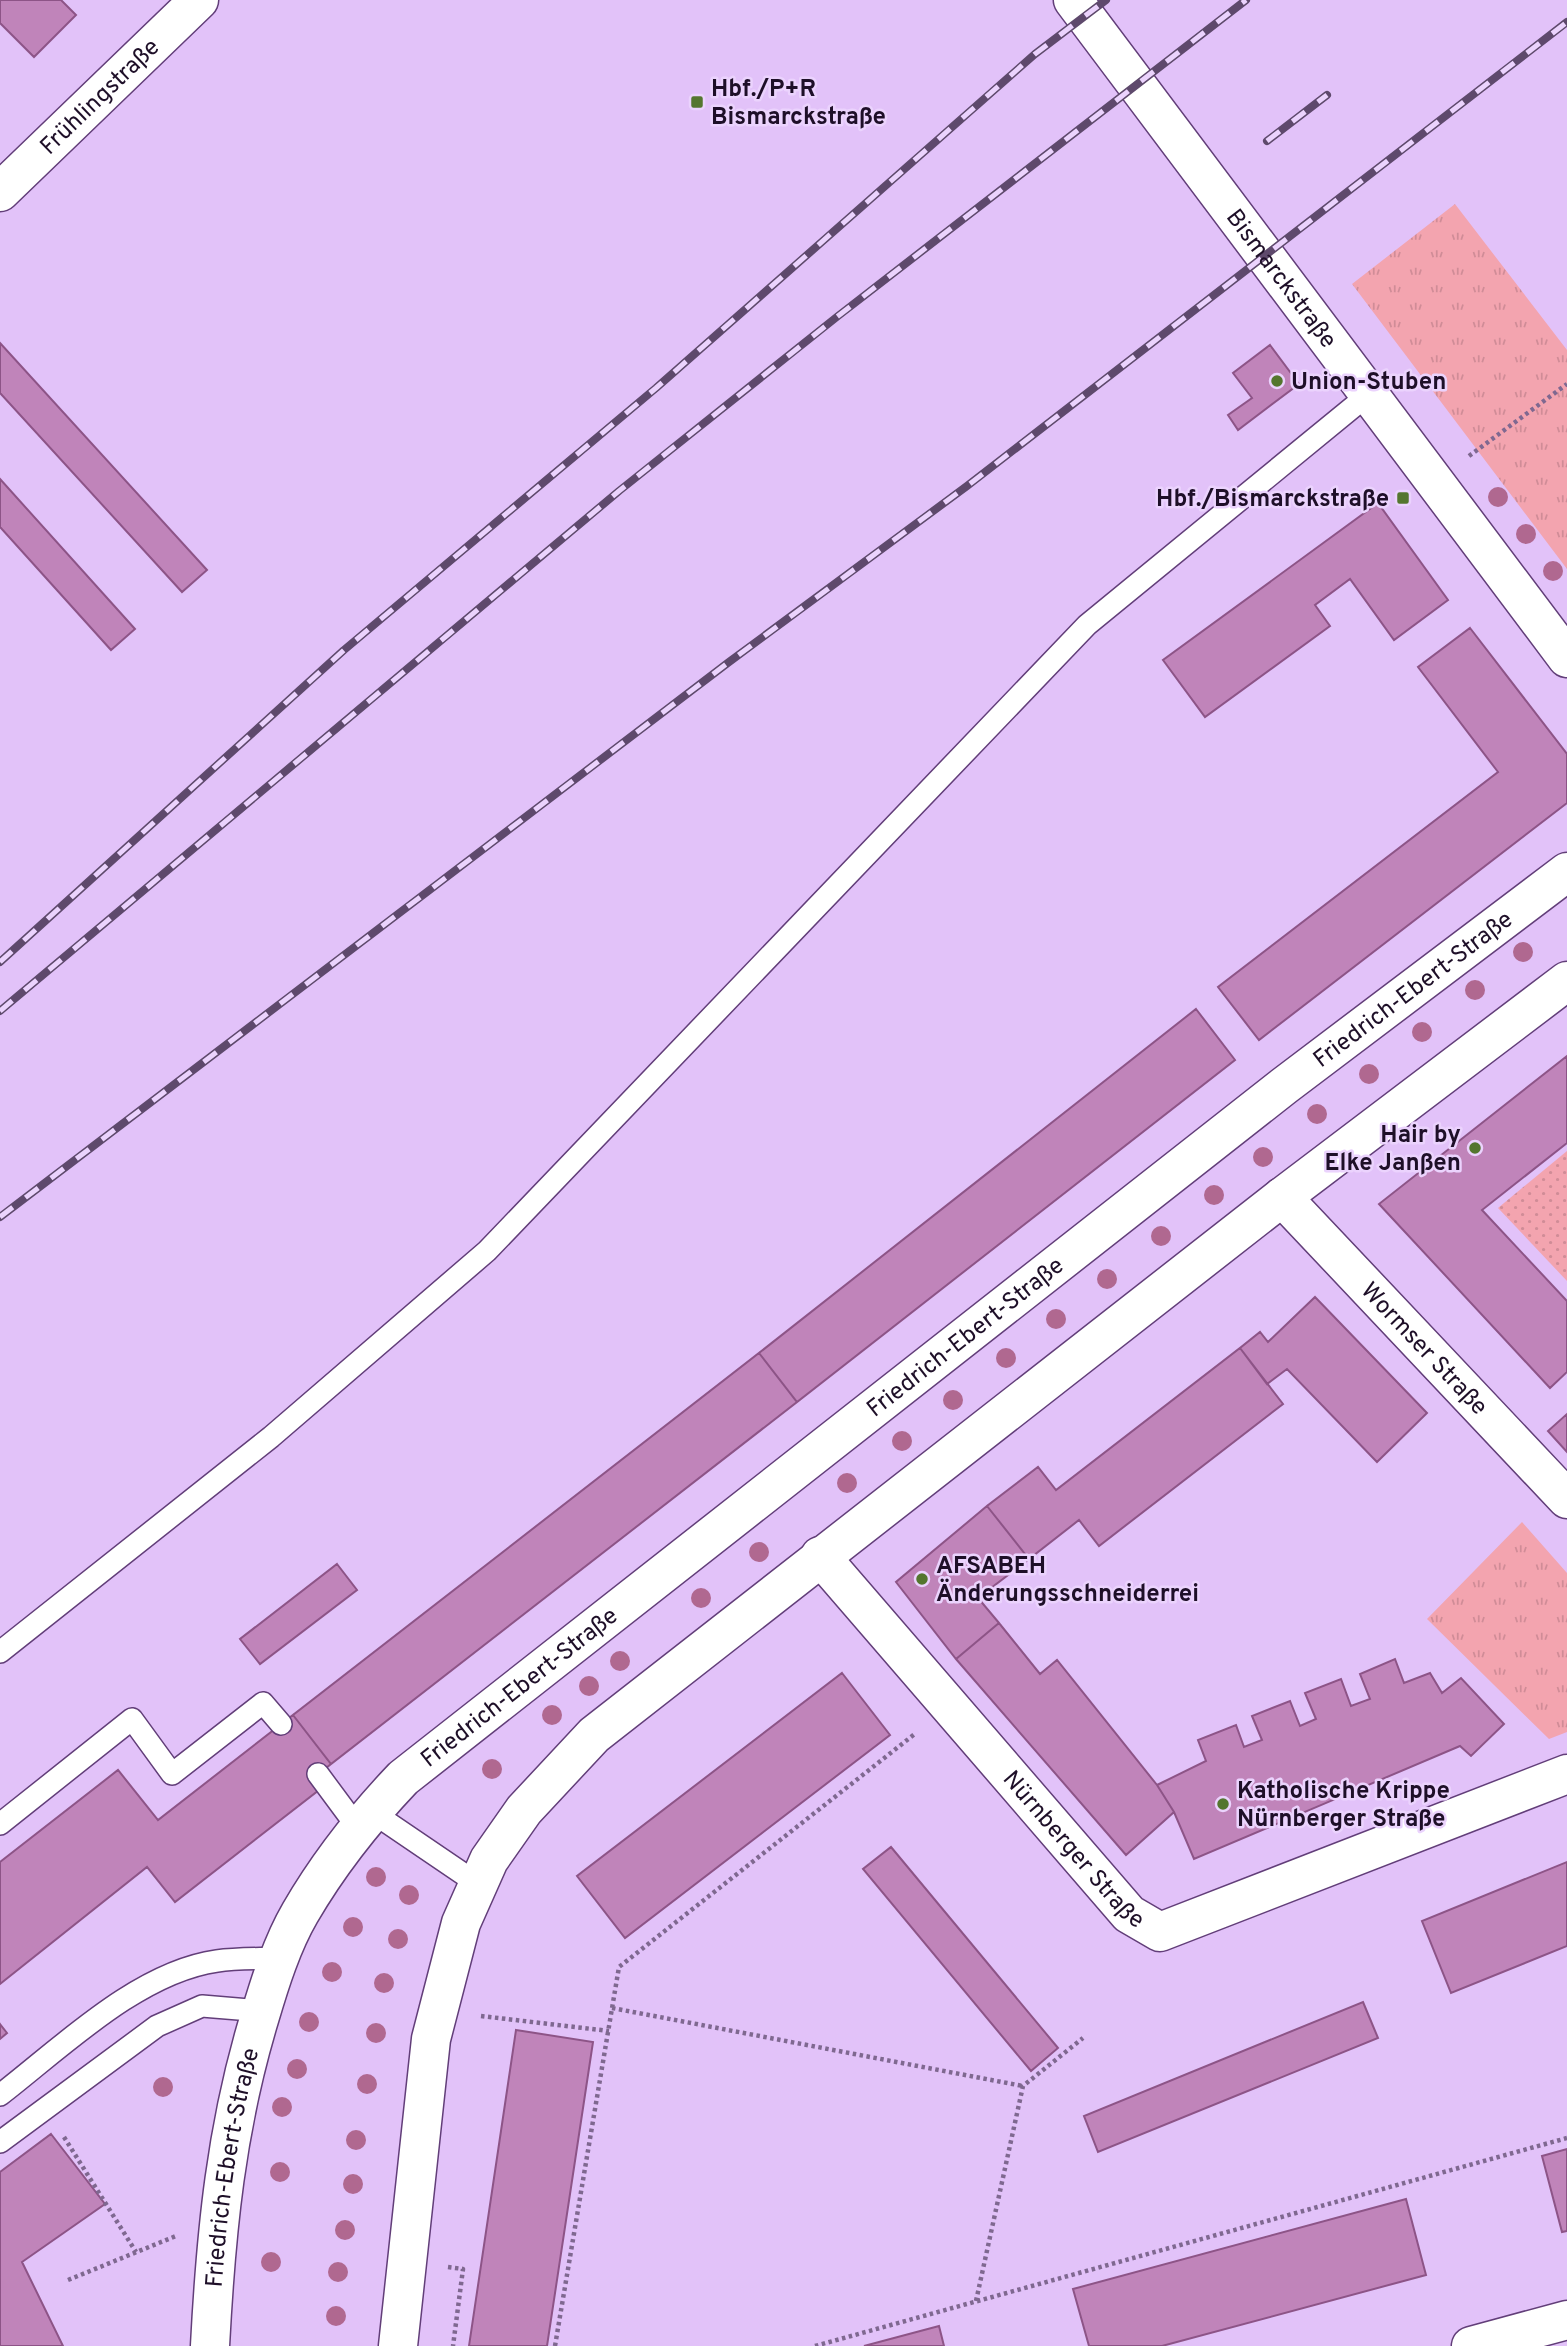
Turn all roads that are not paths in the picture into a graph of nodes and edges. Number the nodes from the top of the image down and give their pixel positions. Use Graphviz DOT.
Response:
graph roads {
  1 [pos="199,0"];
  2 [pos="1073,0"];
  3 [pos="0,192"];
  4 [pos="1369,394"];
  5 [pos="1567,658"];
  6 [pos="1567,872"];
  7 [pos="1567,981"];
  8 [pos="1282,1196"];
  9 [pos="1567,1499"];
  10 [pos="820,1556"];
  11 [pos="0,1652"];
  12 [pos="281,1724"];
  13 [pos="318,1774"];
  14 [pos="1567,1774"];
  15 [pos="365,1820"];
  16 [pos="0,1824"];
  17 [pos="478,1884"];
  18 [pos="281,1958"];
  19 [pos="262,2011"];
  20 [pos="0,2095"];
  21 [pos="0,2142"];
  22 [pos="1567,2319"];
  23 [pos="210,2346"];
  24 [pos="398,2346"];
  25 [pos="1471,2346"];
  1 -- 3 [label="main road, Frühlingstraße"];
  2 -- 4 [label="main road, Bismarckstraße"];
  4 -- 5 [label="main road, Bismarckstraße"];
  4 -- 11 [label="lane"];
  6 -- 15 [label="main road, Friedrich-Ebert-Straße"];
  7 -- 8 [label="main road"];
  8 -- 9 [label="main road, Wormser Straße"];
  8 -- 10 [label="main road"];
  10 -- 14 [label="main road, Nürnberger Straße"];
  10 -- 17 [label="main road"];
  12 -- 16 [label="lane"];
  13 -- 15 [label="lane"];
  15 -- 17 [label="lane"];
  15 -- 18 [label="main road, Friedrich-Ebert-Straße"];
  17 -- 24 [label="main road"];
  18 -- 19 [label="main road, Friedrich-Ebert-Straße"];
  18 -- 20 [label="lane"];
  19 -- 21 [label="lane"];
  19 -- 23 [label="main road, Friedrich-Ebert-Straße"];
  22 -- 25 [label="main road"];
}
